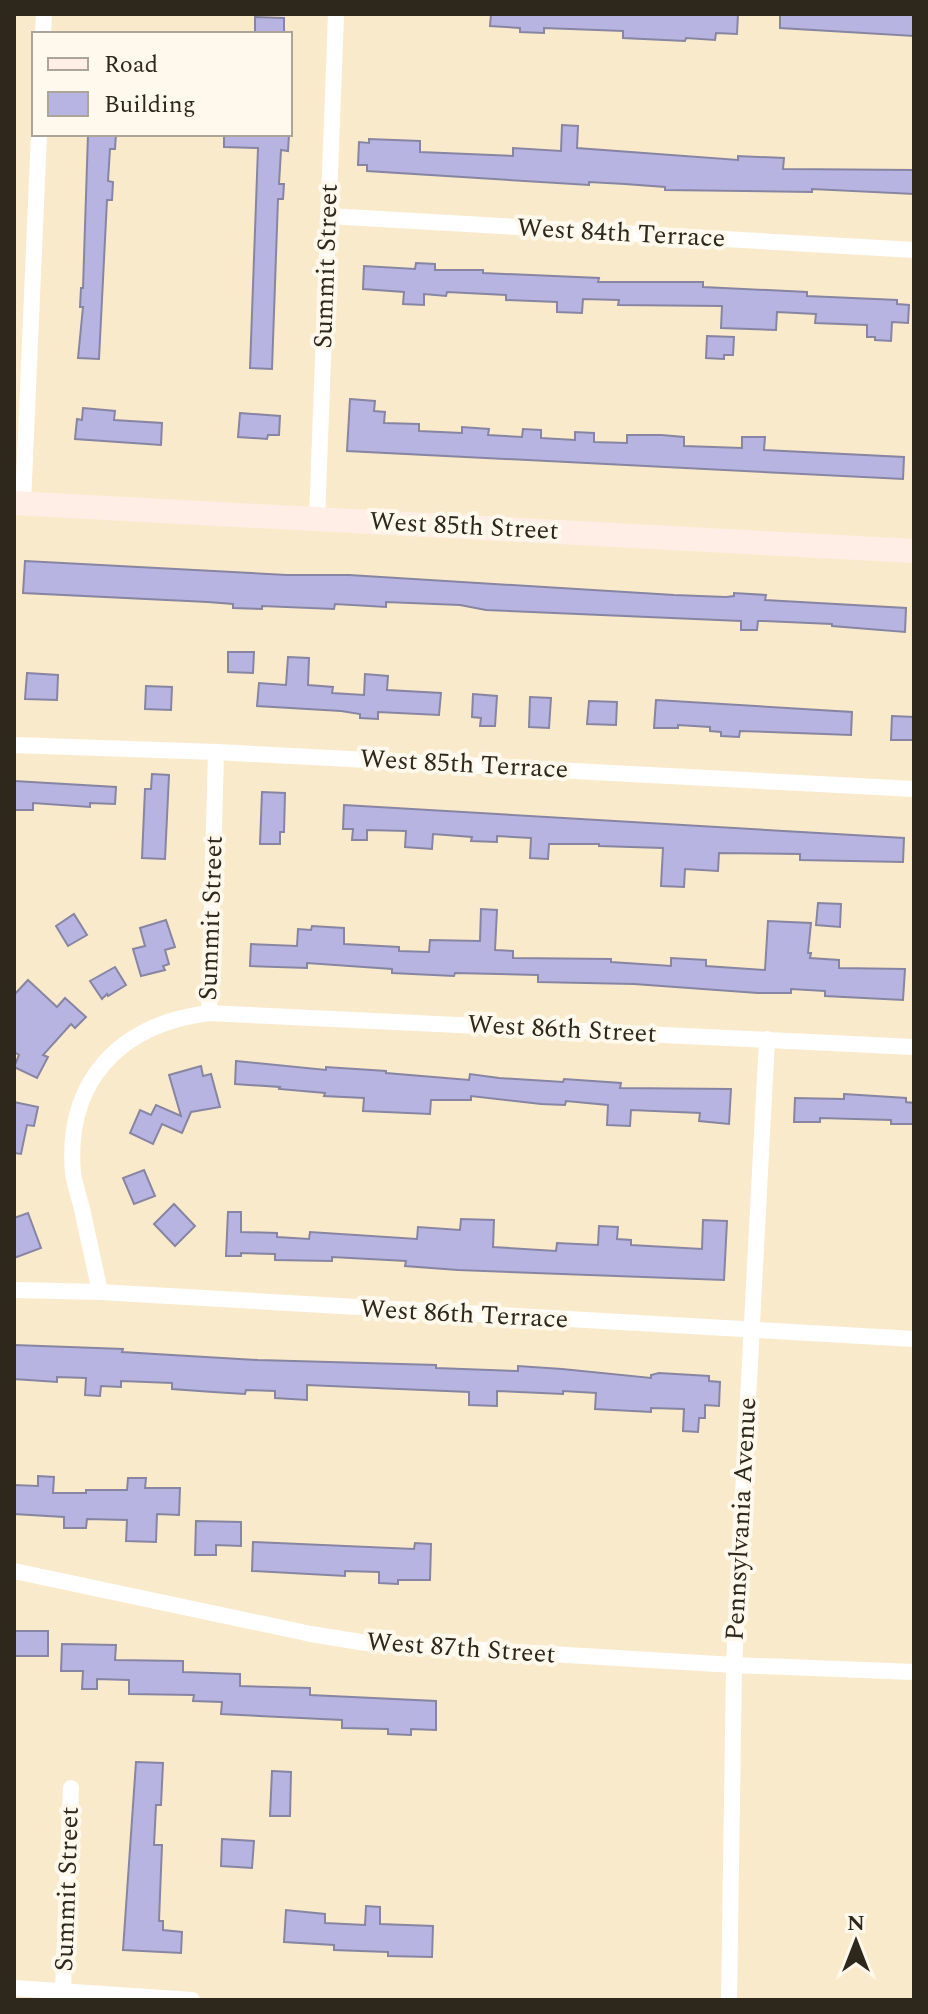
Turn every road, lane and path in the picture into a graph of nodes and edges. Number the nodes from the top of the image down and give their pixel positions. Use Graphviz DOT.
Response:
graph roads {
  1 [pos="336,14"];
  2 [pos="39,136"];
  3 [pos="328,216"];
  4 [pos="914,250"];
  5 [pos="18,503"];
  6 [pos="317,518"];
  7 [pos="914,551"];
  8 [pos="14,745"];
  9 [pos="216,752"];
  10 [pos="914,789"];
  11 [pos="209,1013"];
  12 [pos="767,1039"];
  13 [pos="914,1047"];
  14 [pos="14,1290"];
  15 [pos="100,1292"];
  16 [pos="751,1331"];
  17 [pos="914,1339"];
  18 [pos="14,1571"];
  19 [pos="734,1665"];
  20 [pos="914,1672"];
  21 [pos="71,1788"];
  22 [pos="14,1988"];
  23 [pos="63,1990"];
  24 [pos="192,2000"];
  25 [pos="729,2000"];
  1 -- 3 [label="street, Summit Street"];
  2 -- 5 [label="street"];
  3 -- 4 [label="street, West 84th Terrace"];
  3 -- 6 [label="street, Summit Street"];
  5 -- 6 [label="main road, West 85th Street"];
  6 -- 7 [label="main road, West 85th Street"];
  8 -- 9 [label="street, West 85th Terrace"];
  9 -- 10 [label="street, West 85th Terrace"];
  9 -- 11 [label="street, Summit Street"];
  11 -- 12 [label="street, West 86th Street"];
  11 -- 15 [label="street, Summit Street"];
  12 -- 13 [label="street, West 86th Street"];
  12 -- 16 [label="street, Pennsylvania Avenue"];
  14 -- 15 [label="street, West 86th Terrace"];
  15 -- 16 [label="street, West 86th Terrace"];
  16 -- 17 [label="street, West 86th Terrace"];
  16 -- 19 [label="street, Pennsylvania Avenue"];
  18 -- 19 [label="street, West 87th Street"];
  19 -- 20 [label="street, West 87th Street"];
  19 -- 25 [label="street, Pennsylvania Avenue"];
  21 -- 23 [label="street, Summit Street"];
  22 -- 23 [label="street"];
  23 -- 24 [label="street"];
}
